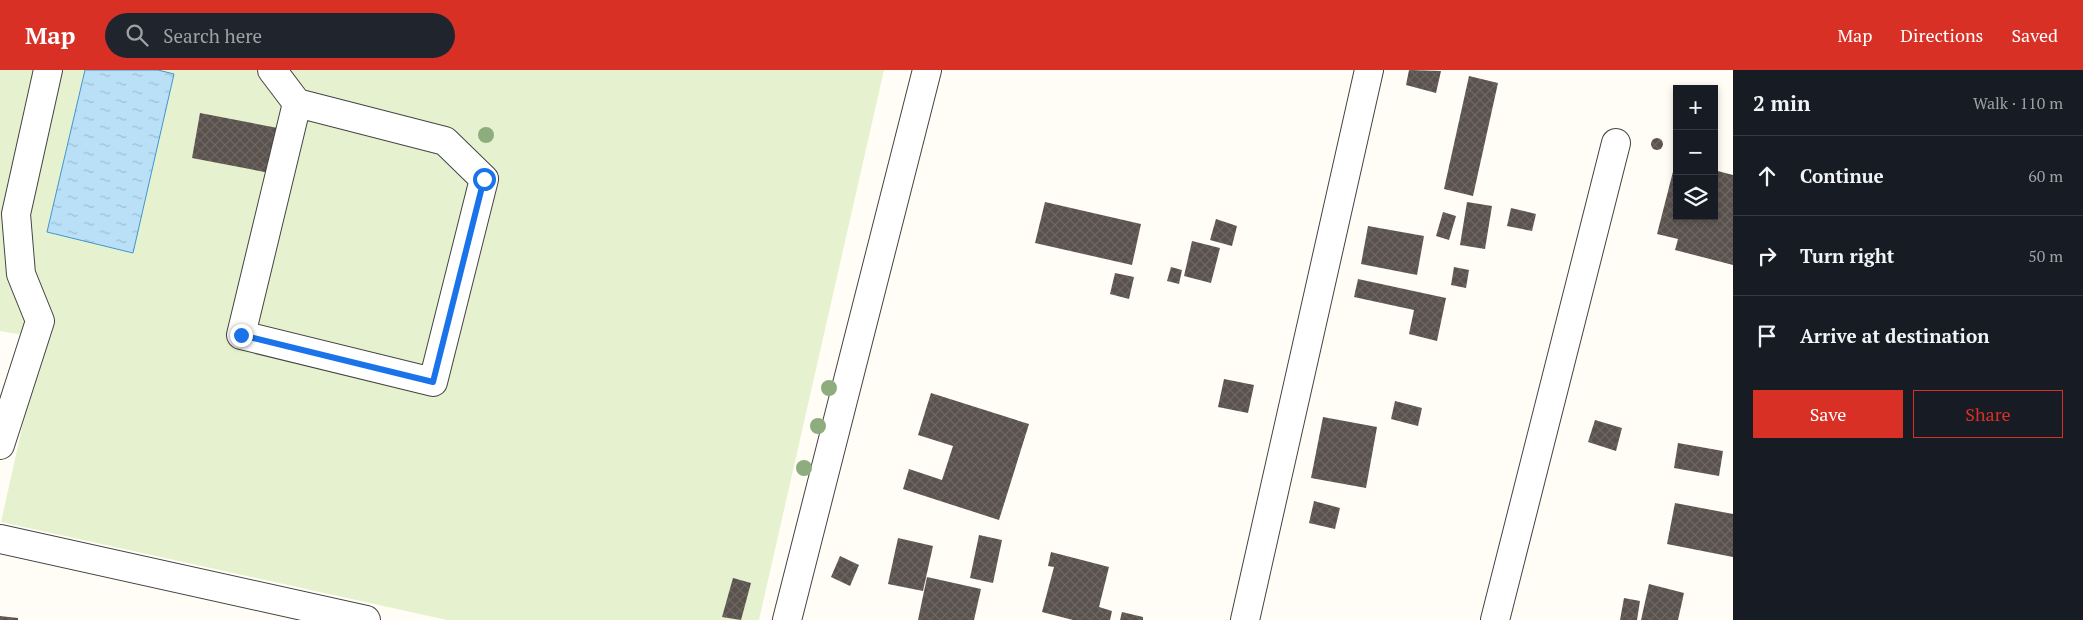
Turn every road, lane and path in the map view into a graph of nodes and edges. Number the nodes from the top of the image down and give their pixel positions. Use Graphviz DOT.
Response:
graph roads {
  1 [pos="48,70"];
  2 [pos="272,70"];
  3 [pos="927,70"];
  4 [pos="1369,70"];
  5 [pos="297,103"];
  6 [pos="1616,143"];
  7 [pos="0,445"];
  8 [pos="0,539"];
  9 [pos="366,620"];
  10 [pos="787,620"];
  11 [pos="1244,620"];
  12 [pos="1495,620"];
  1 -- 7 [label="street"];
  2 -- 5 [label="street"];
  3 -- 10 [label="street"];
  4 -- 11 [label="street"];
  5 -- 5 [label="street"];
  6 -- 12 [label="street"];
  8 -- 9 [label="street"];
}
